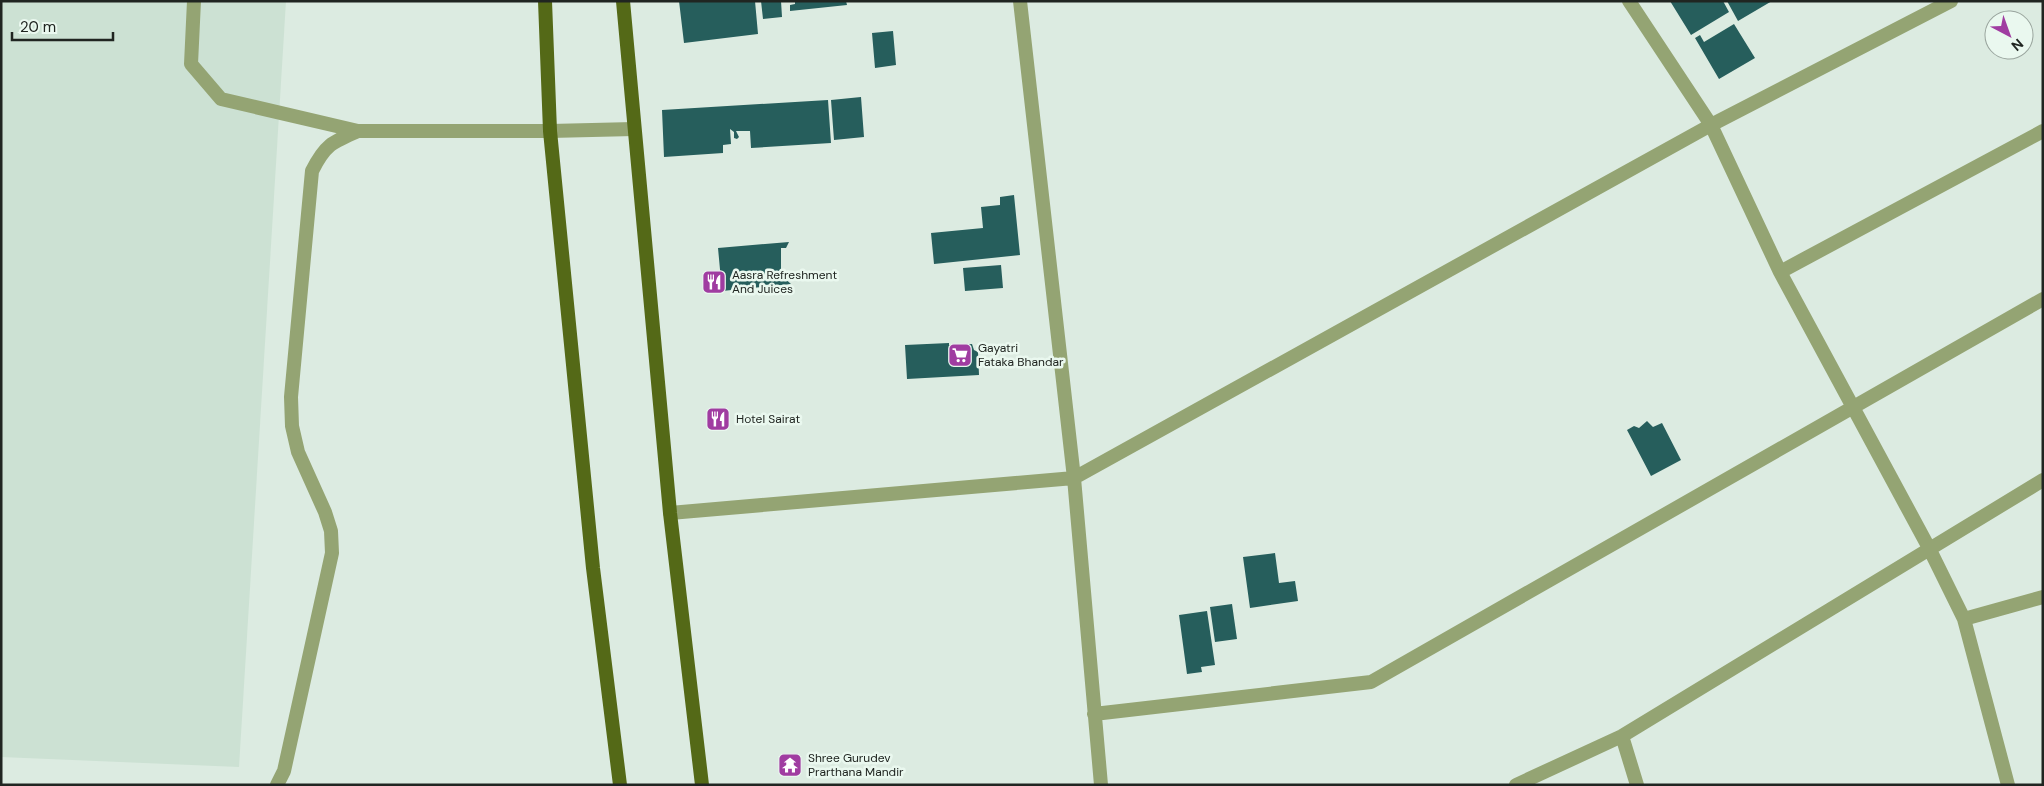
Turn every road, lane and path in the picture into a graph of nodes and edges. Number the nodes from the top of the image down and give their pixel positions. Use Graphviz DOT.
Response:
graph roads {
  1 [pos="194,1"];
  2 [pos="545,1"];
  3 [pos="623,1"];
  4 [pos="1020,1"];
  5 [pos="1629,1"];
  6 [pos="1951,1"];
  7 [pos="1712,125"];
  8 [pos="634,128"];
  9 [pos="358,131"];
  10 [pos="550,131"];
  11 [pos="2043,131"];
  12 [pos="1780,272"];
  13 [pos="2043,300"];
  14 [pos="1853,406"];
  15 [pos="1074,478"];
  16 [pos="2043,480"];
  17 [pos="670,513"];
  18 [pos="1929,548"];
  19 [pos="2043,597"];
  20 [pos="1964,619"];
  21 [pos="1094,714"];
  22 [pos="1622,736"];
  23 [pos="277,785"];
  24 [pos="620,785"];
  25 [pos="702,785"];
  26 [pos="1101,785"];
  27 [pos="1516,785"];
  28 [pos="1637,785"];
  29 [pos="2008,785"];
  1 -- 9 [label="street"];
  2 -- 10 [label="main road"];
  3 -- 8 [label="main road"];
  4 -- 15 [label="street"];
  5 -- 7 [label="street"];
  6 -- 7 [label="street"];
  7 -- 12 [label="street"];
  7 -- 15 [label="street"];
  8 -- 10 [label="street"];
  8 -- 17 [label="main road"];
  9 -- 10 [label="street"];
  9 -- 23 [label="street"];
  10 -- 24 [label="main road"];
  11 -- 12 [label="street"];
  12 -- 14 [label="street"];
  13 -- 14 [label="street"];
  14 -- 18 [label="street"];
  14 -- 21 [label="street"];
  15 -- 17 [label="street"];
  15 -- 21 [label="street"];
  16 -- 18 [label="street"];
  17 -- 25 [label="main road"];
  18 -- 20 [label="street"];
  18 -- 22 [label="street"];
  19 -- 20 [label="street"];
  20 -- 29 [label="street"];
  21 -- 26 [label="street"];
  22 -- 27 [label="street"];
  22 -- 28 [label="street"];
}
